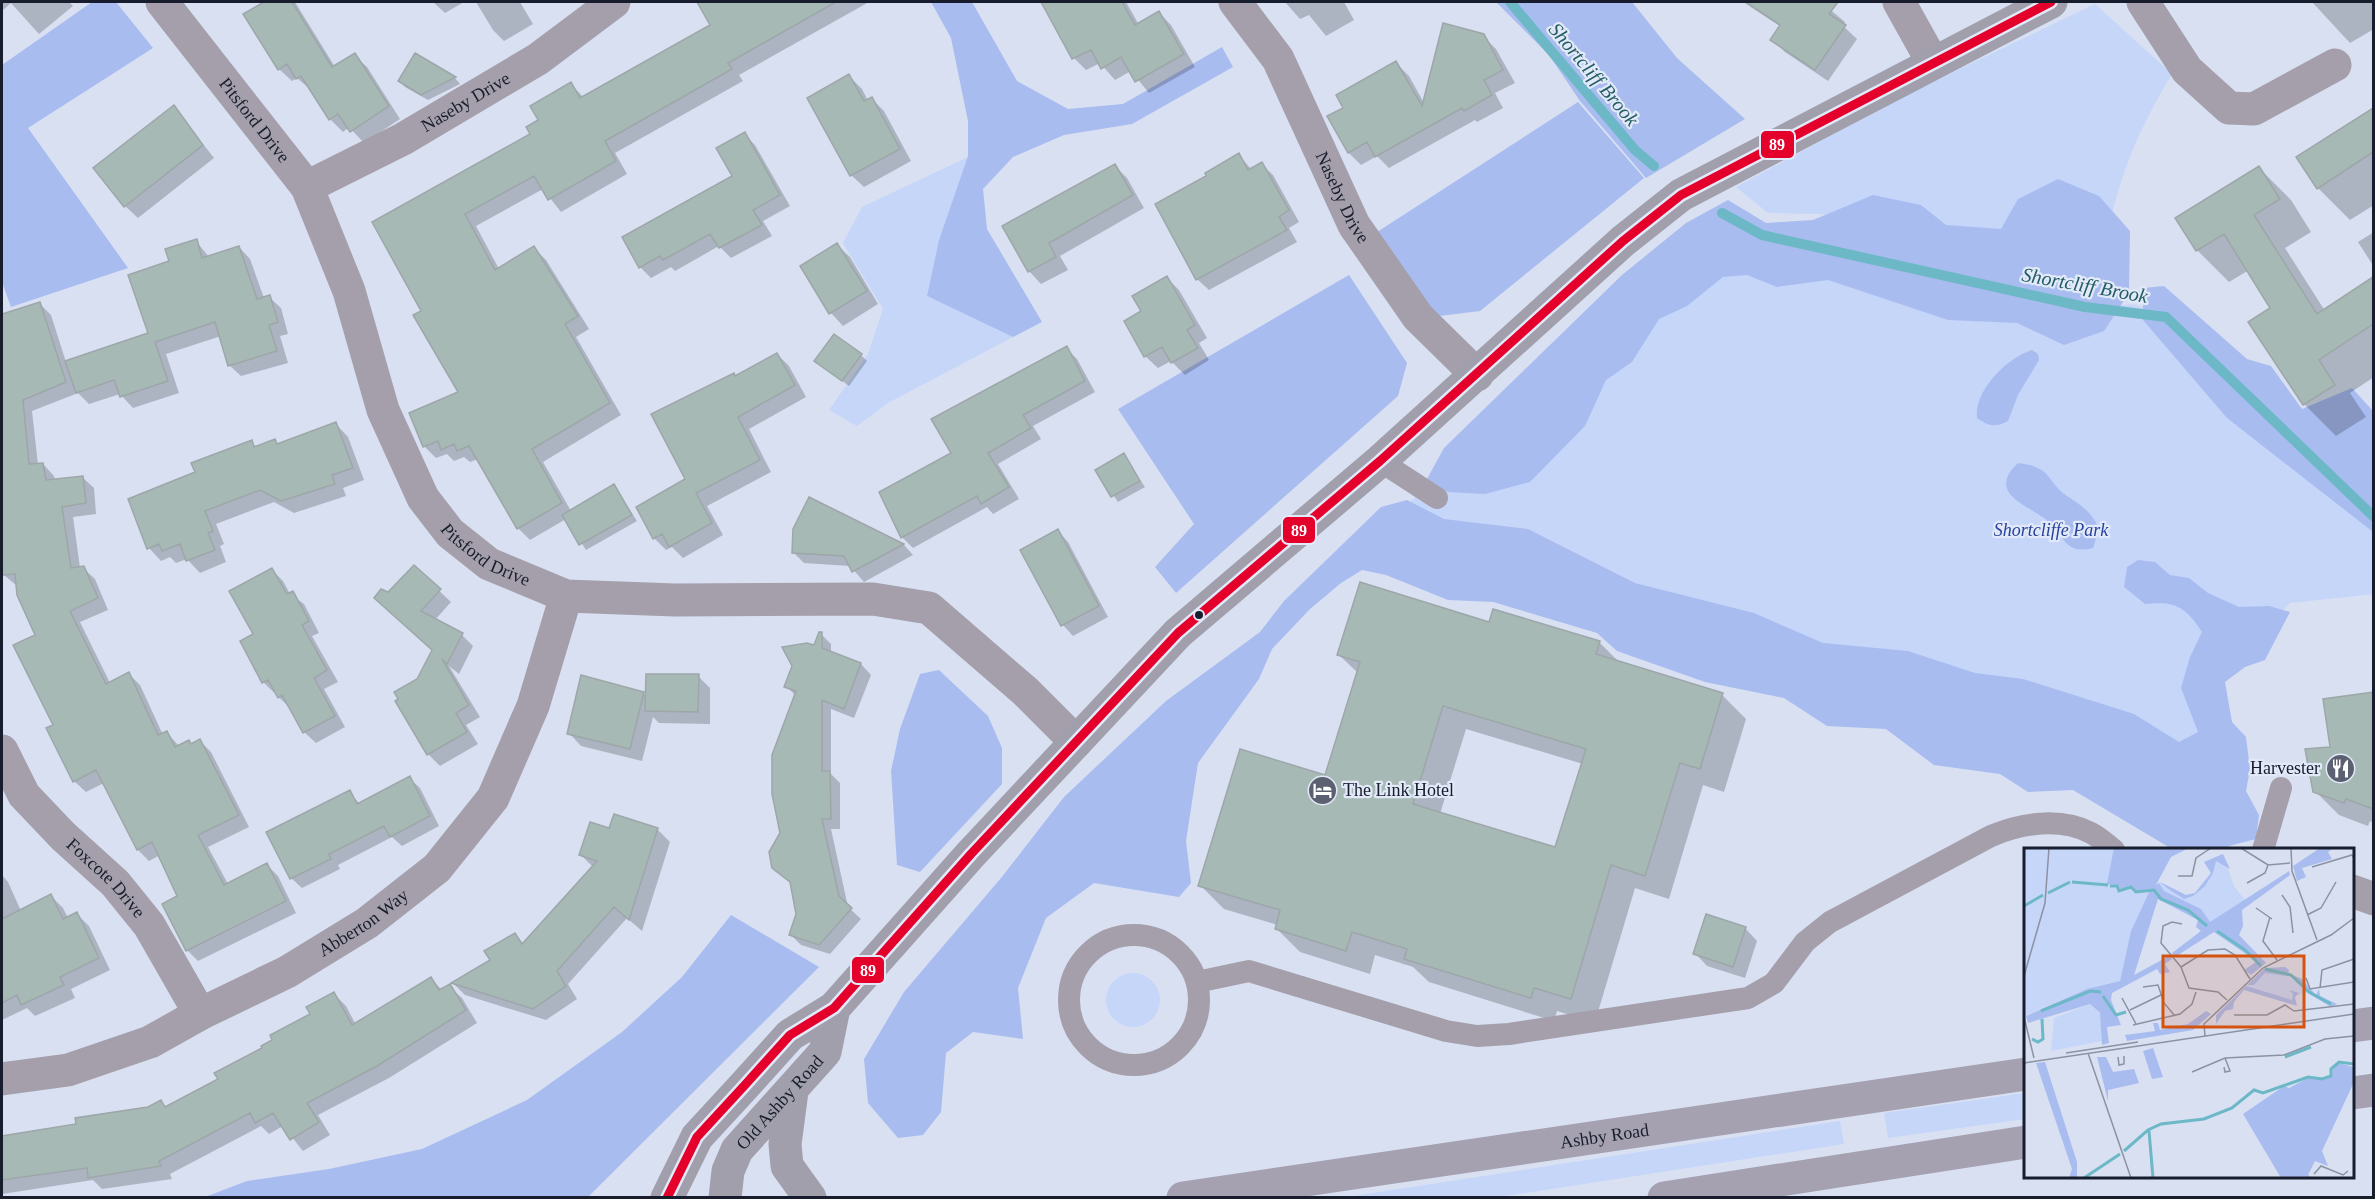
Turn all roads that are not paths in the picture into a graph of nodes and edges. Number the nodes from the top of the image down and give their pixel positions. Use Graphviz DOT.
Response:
graph roads {
  1 [pos="162,2"];
  2 [pos="614,2"];
  3 [pos="1235,2"];
  4 [pos="1899,2"];
  5 [pos="2051,2"];
  6 [pos="2143,2"];
  7 [pos="1933,63"];
  8 [pos="2336,65"];
  9 [pos="307,187"];
  10 [pos="1477,375"];
  11 [pos="1380,461"];
  12 [pos="1437,498"];
  13 [pos="567,596"];
  14 [pos="1076,742"];
  15 [pos="2,751"];
  16 [pos="2282,788"];
  17 [pos="2113,848"];
  18 [pos="2263,848"];
  19 [pos="2354,892"];
  20 [pos="2373,899"];
  21 [pos="1197,982"];
  22 [pos="834,1008"];
  23 [pos="200,1014"];
  24 [pos="2024,1074"];
  25 [pos="2,1079"];
  26 [pos="2373,1090"];
  27 [pos="792,1091"];
  28 [pos="2354,1093"];
  29 [pos="2024,1142"];
  30 [pos="667,1197"];
  31 [pos="725,1197"];
  32 [pos="810,1197"];
  33 [pos="1183,1197"];
  34 [pos="1664,1197"];
  1 -- 9 [label="street, Pitsford Drive"];
  2 -- 9 [label="street, Naseby Drive"];
  3 -- 10 [label="street, Naseby Drive"];
  4 -- 7 [label="street"];
  5 -- 7 [label="street, Old Ashby Road"];
  6 -- 8 [label="street"];
  7 -- 10 [label="street, Old Ashby Road"];
  9 -- 13 [label="street, Pitsford Drive"];
  10 -- 11 [label="street, Old Ashby Road"];
  11 -- 12 [label="lane"];
  11 -- 14 [label="street, Old Ashby Road"];
  13 -- 14 [label="street, Pitsford Drive"];
  13 -- 23 [label="street, Abberton Way"];
  14 -- 22 [label="street, Old Ashby Road"];
  15 -- 23 [label="street, Foxcote Drive"];
  16 -- 18 [label="lane"];
  17 -- 21 [label="lane"];
  19 -- 20 [label="street"];
  21 -- 21 [label="lane"];
  22 -- 27 [label="street, Old Ashby Road"];
  22 -- 30 [label="street, Old Ashby Road"];
  23 -- 25 [label="street, Abberton Way"];
  24 -- 33 [label="main road, Ashby Road"];
  26 -- 28 [label="main road"];
  27 -- 31 [label="street, Old Ashby Road"];
  27 -- 32 [label="street"];
  29 -- 34 [label="main road"];
}
